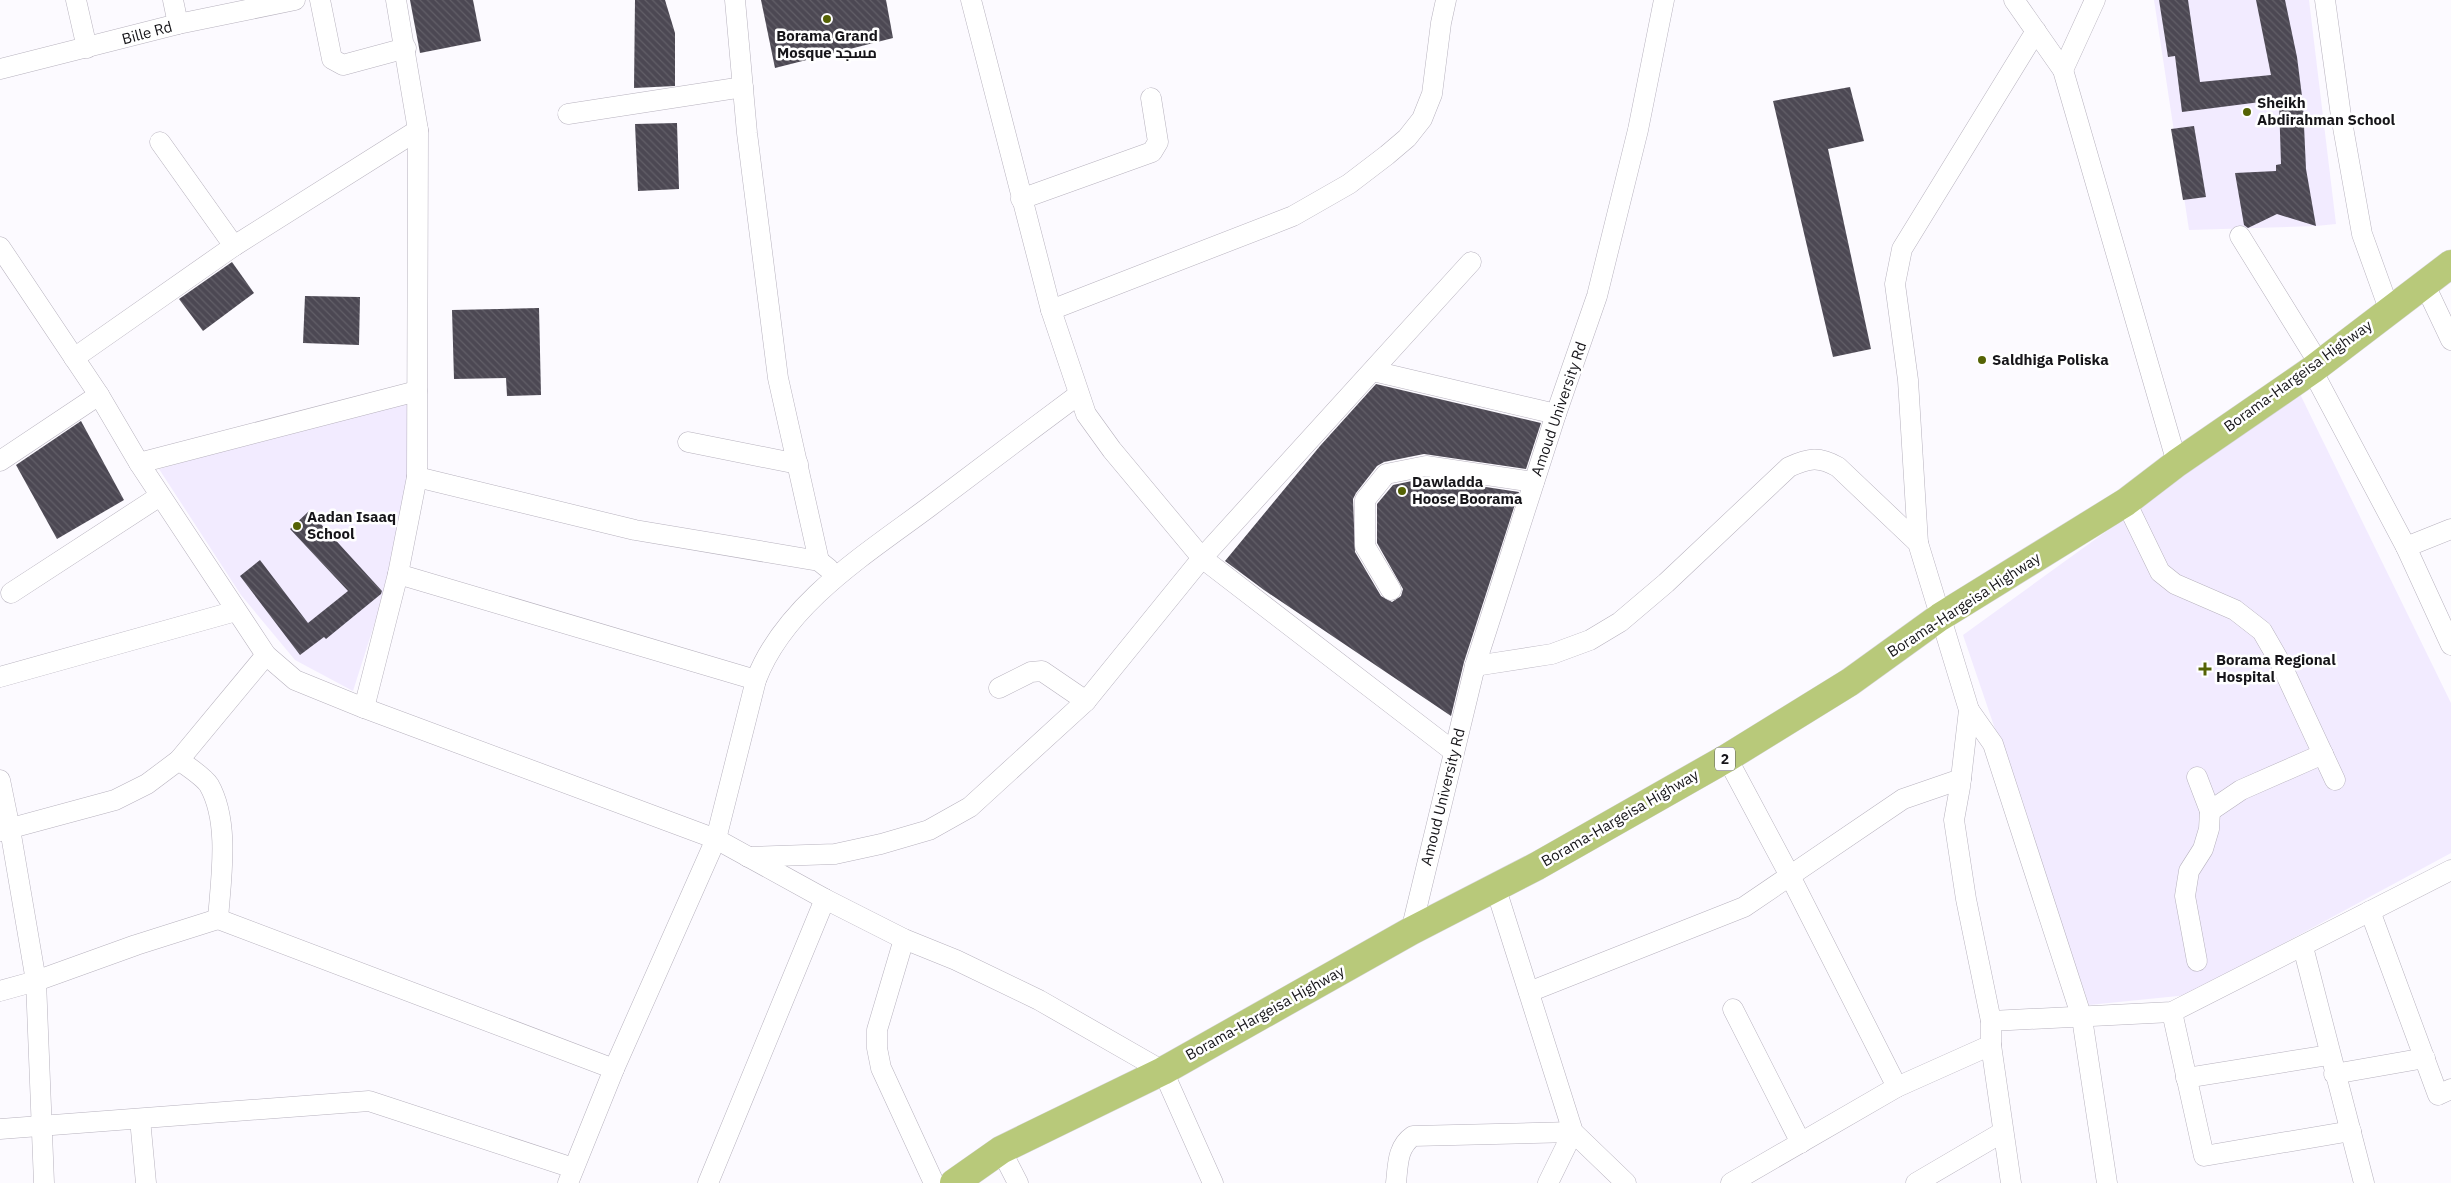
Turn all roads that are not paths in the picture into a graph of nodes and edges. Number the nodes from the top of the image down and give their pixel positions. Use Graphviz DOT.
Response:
graph roads {
  1 [pos="76,0"];
  2 [pos="173,0"];
  3 [pos="295,0"];
  4 [pos="320,0"];
  5 [pos="396,0"];
  6 [pos="734,0"];
  7 [pos="971,0"];
  8 [pos="1446,0"];
  9 [pos="1664,0"];
  10 [pos="2014,0"];
  11 [pos="2095,0"];
  12 [pos="2325,0"];
  13 [pos="268,3"];
  14 [pos="178,24"];
  15 [pos="2036,31"];
  16 [pos="87,48"];
  17 [pos="406,48"];
  18 [pos="0,68"];
  19 [pos="2063,70"];
  20 [pos="743,88"];
  21 [pos="1151,98"];
  22 [pos="568,114"];
  23 [pos="418,130"];
  24 [pos="160,142"];
  25 [pos="1021,199"];
  26 [pos="2240,236"];
  27 [pos="234,246"];
  28 [pos="0,247"];
  29 [pos="1471,262"];
  30 [pos="2451,264"];
  31 [pos="2424,283"];
  32 [pos="2389,309"];
  33 [pos="1051,310"];
  34 [pos="2451,340"];
  35 [pos="74,358"];
  36 [pos="2315,366"];
  37 [pos="1373,371"];
  38 [pos="417,391"];
  39 [pos="99,395"];
  40 [pos="1078,395"];
  41 [pos="1556,414"];
  42 [pos="688,442"];
  43 [pos="0,461"];
  44 [pos="139,463"];
  45 [pos="2177,463"];
  46 [pos="798,464"];
  47 [pos="417,477"];
  48 [pos="1534,482"];
  49 [pos="160,496"];
  50 [pos="2126,502"];
  51 [pos="2451,529"];
  52 [pos="1918,543"];
  53 [pos="2406,547"];
  54 [pos="1202,558"];
  55 [pos="819,561"];
  56 [pos="398,574"];
  57 [pos="838,576"];
  58 [pos="1391,590"];
  59 [pos="10,593"];
  60 [pos="236,611"];
  61 [pos="2444,613"];
  62 [pos="1940,617"];
  63 [pos="2451,645"];
  64 [pos="266,655"];
  65 [pos="1475,666"];
  66 [pos="0,677"];
  67 [pos="756,680"];
  68 [pos="999,688"];
  69 [pos="1086,701"];
  70 [pos="364,708"];
  71 [pos="1969,710"];
  72 [pos="1453,751"];
  73 [pos="2323,754"];
  74 [pos="1727,758"];
  75 [pos="179,760"];
  76 [pos="2197,777"];
  77 [pos="1961,779"];
  78 [pos="0,780"];
  79 [pos="2335,780"];
  80 [pos="2210,811"];
  81 [pos="5,830"];
  82 [pos="716,839"];
  83 [pos="748,857"];
  84 [pos="2451,870"];
  85 [pos="1790,876"];
  86 [pos="1495,886"];
  87 [pos="825,899"];
  88 [pos="2370,911"];
  89 [pos="218,919"];
  90 [pos="1410,931"];
  91 [pos="904,939"];
  92 [pos="2303,947"];
  93 [pos="2197,961"];
  94 [pos="36,981"];
  95 [pos="0,991"];
  96 [pos="1529,992"];
  97 [pos="1733,1009"];
  98 [pos="2172,1012"];
  99 [pos="2082,1018"];
  100 [pos="1991,1021"];
  101 [pos="1991,1045"];
  102 [pos="2425,1058"];
  103 [pos="2332,1064"];
  104 [pos="614,1069"];
  105 [pos="1162,1071"];
  106 [pos="2186,1078"];
  107 [pos="1897,1087"];
  108 [pos="2451,1089"];
  109 [pos="140,1119"];
  110 [pos="40,1126"];
  111 [pos="0,1129"];
  112 [pos="2351,1130"];
  113 [pos="1573,1132"];
  114 [pos="2003,1132"];
  115 [pos="1801,1143"];
  116 [pos="1002,1150"];
  117 [pos="571,1175"];
  118 [pos="44,1183"];
  119 [pos="146,1183"];
  120 [pos="708,1183"];
  121 [pos="934,1183"];
  122 [pos="954,1183"];
  123 [pos="1018,1183"];
  124 [pos="1213,1183"];
  125 [pos="1396,1183"];
  126 [pos="1548,1183"];
  127 [pos="1626,1183"];
  128 [pos="1731,1183"];
  129 [pos="1916,1183"];
  130 [pos="2011,1183"];
  131 [pos="2107,1183"];
  132 [pos="2364,1183"];
  1 -- 16 [label="street"];
  2 -- 14 [label="street"];
  3 -- 13 [label="street, Bille Rd"];
  4 -- 17 [label="street"];
  5 -- 17 [label="street"];
  6 -- 20 [label="street"];
  7 -- 25 [label="street"];
  8 -- 33 [label="street"];
  9 -- 41 [label="street, Amoud University Rd"];
  10 -- 15 [label="street"];
  11 -- 19 [label="street"];
  12 -- 32 [label="street"];
  13 -- 14 [label="street, Bille Rd"];
  14 -- 16 [label="street, Bille Rd"];
  15 -- 19 [label="street"];
  15 -- 52 [label="street"];
  16 -- 18 [label="street, Bille Rd"];
  17 -- 23 [label="street"];
  19 -- 45 [label="street"];
  20 -- 22 [label="street"];
  20 -- 46 [label="street"];
  21 -- 25 [label="street"];
  23 -- 27 [label="street"];
  23 -- 38 [label="street"];
  24 -- 27 [label="street"];
  25 -- 33 [label="street"];
  26 -- 36 [label="street"];
  27 -- 35 [label="street"];
  28 -- 35 [label="street"];
  29 -- 37 [label="street"];
  30 -- 31 [label="highway, Borama-Hargeisa Highway / 2"];
  31 -- 32 [label="highway, Borama-Hargeisa Highway / 2"];
  31 -- 34 [label="street"];
  32 -- 36 [label="highway, Borama-Hargeisa Highway / 2"];
  33 -- 40 [label="street"];
  35 -- 39 [label="street"];
  36 -- 45 [label="highway, Borama-Hargeisa Highway / 2"];
  36 -- 53 [label="street"];
  37 -- 41 [label="street"];
  37 -- 54 [label="street"];
  38 -- 44 [label="street"];
  38 -- 47 [label="street"];
  39 -- 43 [label="street"];
  39 -- 44 [label="street"];
  40 -- 54 [label="street"];
  40 -- 57 [label="street"];
  41 -- 48 [label="street, Amoud University Rd"];
  42 -- 46 [label="street"];
  44 -- 49 [label="street"];
  45 -- 50 [label="highway, Borama-Hargeisa Highway / 2"];
  46 -- 55 [label="street"];
  47 -- 55 [label="street"];
  47 -- 56 [label="street"];
  48 -- 58 [label="street"];
  48 -- 65 [label="street, Amoud University Rd"];
  49 -- 59 [label="street"];
  49 -- 60 [label="street"];
  50 -- 62 [label="highway, Borama-Hargeisa Highway / 2"];
  50 -- 73 [label="street"];
  51 -- 53 [label="street"];
  52 -- 62 [label="street"];
  52 -- 65 [label="street"];
  53 -- 61 [label="street"];
  54 -- 69 [label="street"];
  54 -- 72 [label="street"];
  55 -- 57 [label="street"];
  56 -- 67 [label="street"];
  56 -- 70 [label="street"];
  57 -- 67 [label="street"];
  60 -- 64 [label="street"];
  60 -- 66 [label="street"];
  61 -- 63 [label="street"];
  62 -- 71 [label="street"];
  62 -- 74 [label="highway, Borama-Hargeisa Highway / 2"];
  64 -- 70 [label="street"];
  64 -- 75 [label="street"];
  65 -- 72 [label="street, Amoud University Rd"];
  67 -- 82 [label="street"];
  68 -- 69 [label="street"];
  69 -- 83 [label="street"];
  70 -- 82 [label="street"];
  71 -- 77 [label="street"];
  71 -- 99 [label="street"];
  72 -- 90 [label="street, Amoud University Rd"];
  73 -- 79 [label="street"];
  73 -- 80 [label="street"];
  74 -- 85 [label="street"];
  74 -- 86 [label="highway, Borama-Hargeisa Highway / 2"];
  75 -- 81 [label="street"];
  75 -- 89 [label="street"];
  76 -- 80 [label="street"];
  77 -- 85 [label="street"];
  77 -- 100 [label="street"];
  78 -- 81 [label="street"];
  80 -- 93 [label="street"];
  81 -- 94 [label="street"];
  82 -- 83 [label="street"];
  82 -- 104 [label="street"];
  83 -- 87 [label="street"];
  84 -- 88 [label="street"];
  85 -- 96 [label="street"];
  85 -- 107 [label="street"];
  86 -- 90 [label="highway, Borama-Hargeisa Highway / 2"];
  86 -- 96 [label="street"];
  87 -- 91 [label="street"];
  87 -- 120 [label="street"];
  88 -- 92 [label="street"];
  88 -- 102 [label="street"];
  89 -- 94 [label="street"];
  89 -- 104 [label="street"];
  90 -- 105 [label="highway, Borama-Hargeisa Highway / 2"];
  91 -- 105 [label="street"];
  91 -- 121 [label="street"];
  92 -- 98 [label="street"];
  92 -- 103 [label="street"];
  94 -- 95 [label="street"];
  94 -- 110 [label="street"];
  96 -- 113 [label="street"];
  97 -- 115 [label="street"];
  98 -- 99 [label="street"];
  98 -- 106 [label="street"];
  99 -- 100 [label="street"];
  99 -- 131 [label="street"];
  100 -- 101 [label="street"];
  101 -- 107 [label="street"];
  101 -- 114 [label="street"];
  102 -- 103 [label="street"];
  102 -- 108 [label="street"];
  103 -- 106 [label="street"];
  103 -- 112 [label="street"];
  104 -- 117 [label="street"];
  105 -- 116 [label="highway, Borama-Hargeisa Highway / 2"];
  105 -- 124 [label="street"];
  106 -- 112 [label="street"];
  107 -- 115 [label="street"];
  109 -- 110 [label="street"];
  109 -- 117 [label="street"];
  109 -- 119 [label="street"];
  110 -- 111 [label="street"];
  110 -- 118 [label="street"];
  112 -- 132 [label="street"];
  113 -- 125 [label="street"];
  113 -- 126 [label="street"];
  113 -- 127 [label="street"];
  114 -- 129 [label="street"];
  114 -- 130 [label="street"];
  115 -- 128 [label="street"];
  116 -- 122 [label="highway, Borama-Hargeisa Highway / 2"];
  116 -- 123 [label="street"];
}
